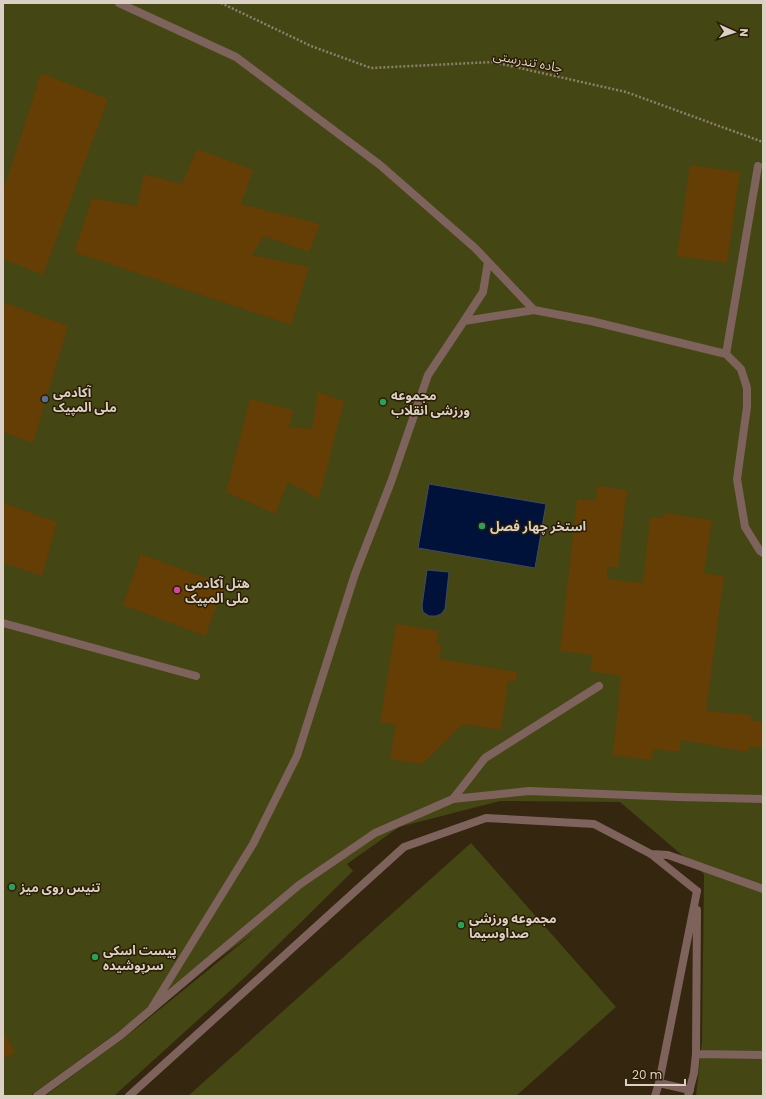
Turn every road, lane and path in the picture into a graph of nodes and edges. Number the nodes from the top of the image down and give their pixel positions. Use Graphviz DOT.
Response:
graph roads {
  1 [pos="119,3"];
  2 [pos="221,3"];
  3 [pos="763,142"];
  4 [pos="758,166"];
  5 [pos="488,262"];
  6 [pos="534,310"];
  7 [pos="464,321"];
  8 [pos="726,354"];
  9 [pos="763,553"];
  10 [pos="3,623"];
  11 [pos="196,676"];
  12 [pos="599,686"];
  13 [pos="453,799"];
  14 [pos="763,799"];
  15 [pos="651,854"];
  16 [pos="763,889"];
  17 [pos="697,891"];
  18 [pos="150,1011"];
  19 [pos="696,1054"];
  20 [pos="763,1055"];
  21 [pos="659,1083"];
  22 [pos="689,1093"];
  23 [pos="37,1096"];
  24 [pos="129,1096"];
  25 [pos="655,1096"];
  1 -- 5 [label="lane"];
  2 -- 3 [label="path, جاده تندرستی"];
  4 -- 8 [label="lane"];
  5 -- 6 [label="lane"];
  5 -- 7 [label="lane"];
  6 -- 7 [label="lane"];
  6 -- 8 [label="lane"];
  7 -- 18 [label="lane"];
  8 -- 9 [label="lane"];
  10 -- 11 [label="lane"];
  12 -- 13 [label="lane"];
  13 -- 14 [label="lane"];
  13 -- 18 [label="lane"];
  15 -- 16 [label="lane"];
  15 -- 17 [label="lane"];
  15 -- 24 [label="lane"];
  17 -- 19 [label="lane"];
  17 -- 21 [label="lane"];
  18 -- 23 [label="lane"];
  19 -- 20 [label="lane"];
  19 -- 22 [label="lane"];
  21 -- 22 [label="lane"];
  21 -- 25 [label="lane"];
}
